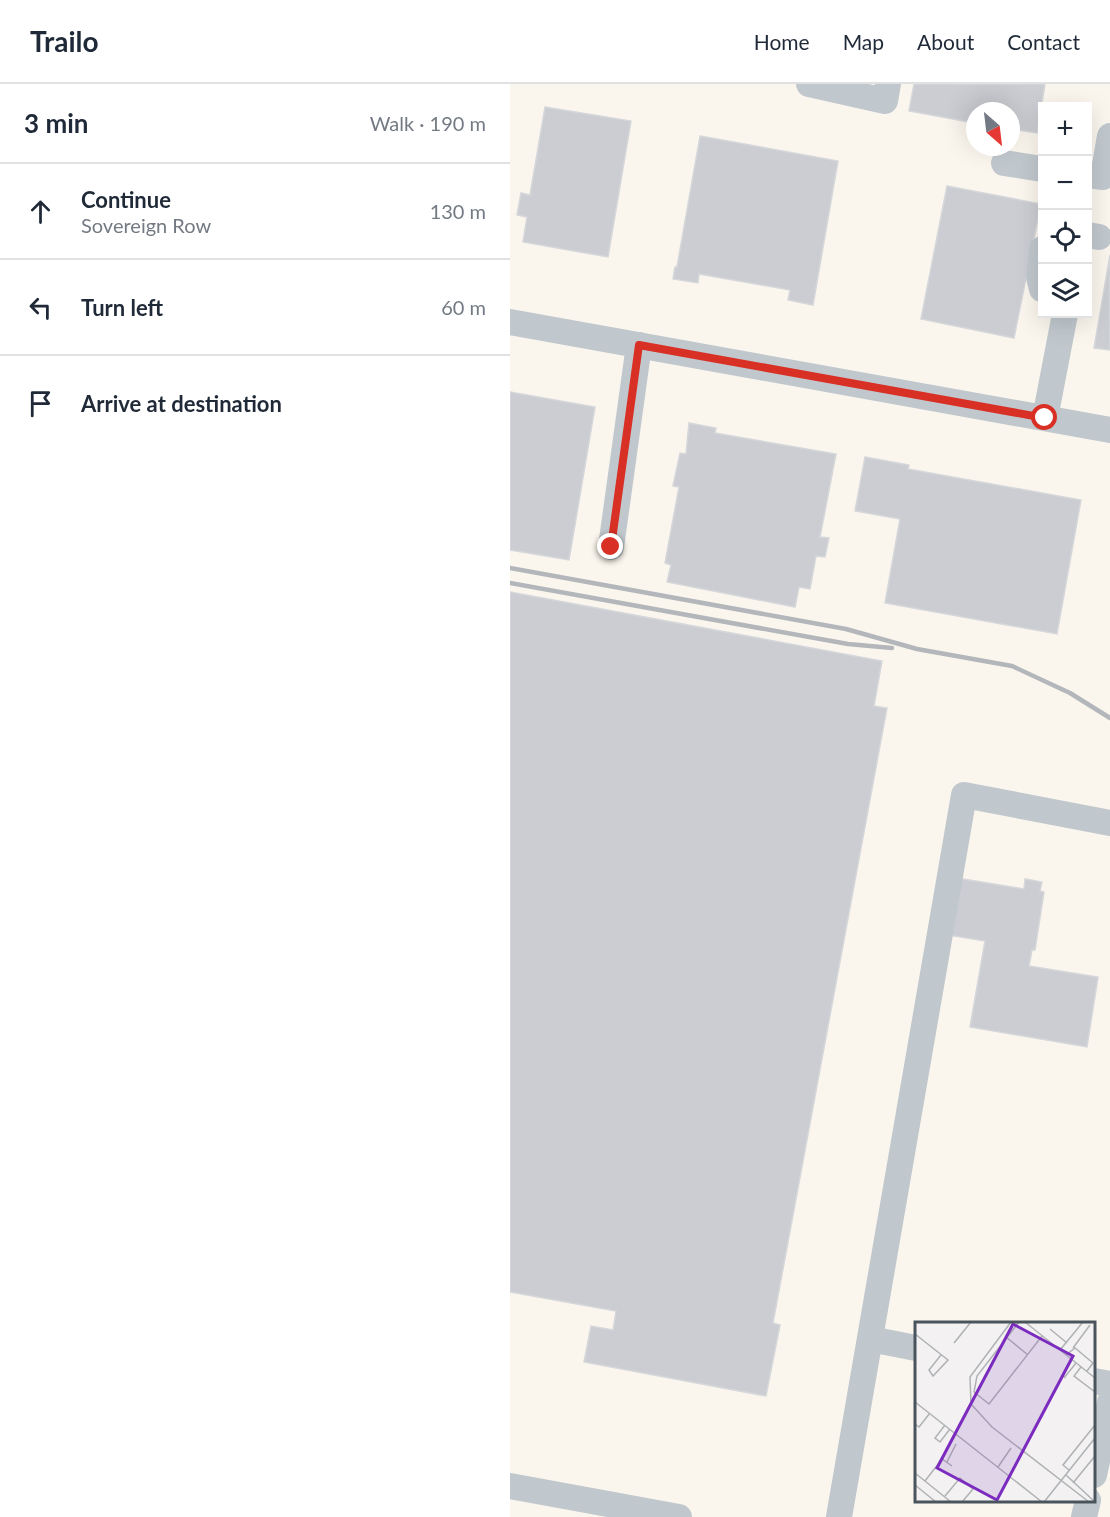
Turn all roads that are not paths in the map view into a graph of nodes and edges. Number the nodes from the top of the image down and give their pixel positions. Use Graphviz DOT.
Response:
graph roads {
  1 [pos="809,84"];
  2 [pos="888,84"];
  3 [pos="1110,136"];
  4 [pos="1004,163"];
  5 [pos="1038,168"];
  6 [pos="1092,176"];
  7 [pos="1051,318"];
  8 [pos="1064,318"];
  9 [pos="510,321"];
  10 [pos="639,345"];
  11 [pos="1059,345"];
  12 [pos="1045,418"];
  13 [pos="1110,430"];
  14 [pos="611,547"];
  15 [pos="1110,823"];
  16 [pos="870,1339"];
  17 [pos="915,1348"];
  18 [pos="1095,1381"];
  19 [pos="1110,1384"];
  20 [pos="1110,1402"];
  21 [pos="1095,1470"];
  22 [pos="510,1485"];
  23 [pos="1088,1502"];
  24 [pos="570,1507"];
  25 [pos="637,1513"];
  26 [pos="679,1517"];
  27 [pos="839,1517"];
  28 [pos="1084,1517"];
  1 -- 2 [label="street"];
  3 -- 6 [label="street"];
  4 -- 5 [label="street"];
  7 -- 11 [label="street"];
  8 -- 11 [label="street"];
  9 -- 10 [label="street"];
  10 -- 12 [label="street"];
  10 -- 14 [label="street"];
  11 -- 12 [label="street"];
  12 -- 13 [label="street"];
  15 -- 16 [label="street"];
  16 -- 17 [label="street"];
  16 -- 27 [label="street"];
  18 -- 19 [label="street"];
  20 -- 21 [label="street"];
  22 -- 24 [label="street"];
  23 -- 28 [label="street"];
  24 -- 25 [label="street"];
  25 -- 26 [label="street"];
}
